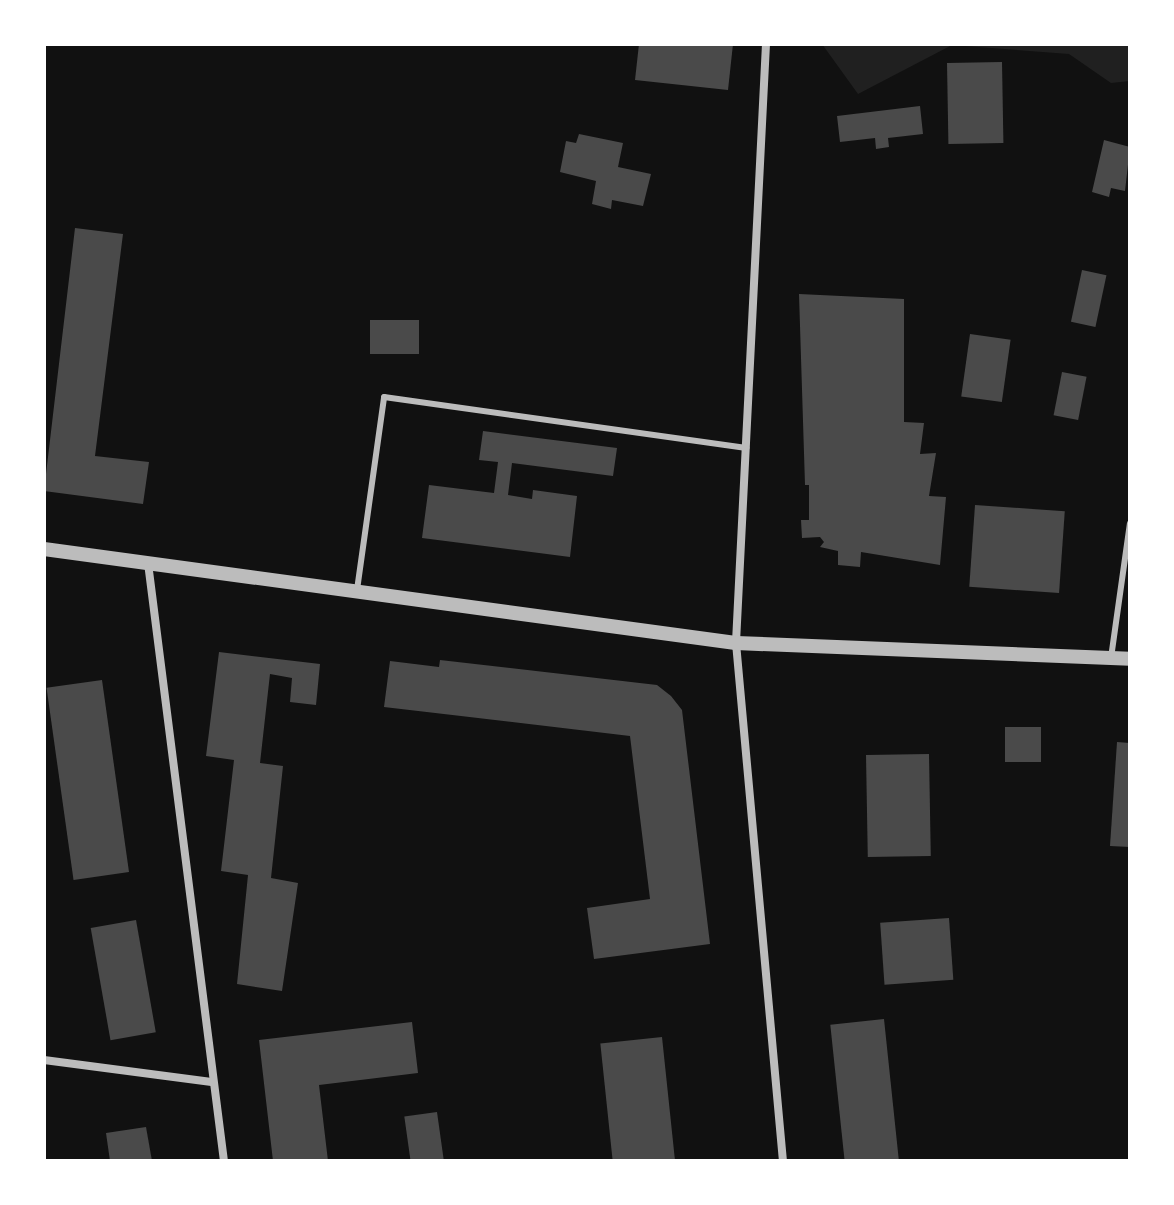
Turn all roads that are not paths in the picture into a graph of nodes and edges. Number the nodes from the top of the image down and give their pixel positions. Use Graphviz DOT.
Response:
graph roads {
  1 [pos="766,44"];
  2 [pos="746,448"];
  3 [pos="1130,523"];
  4 [pos="44,549"];
  5 [pos="148,562"];
  6 [pos="357,591"];
  7 [pos="736,643"];
  8 [pos="1111,658"];
  9 [pos="1130,659"];
  10 [pos="44,1060"];
  11 [pos="212,1082"];
  12 [pos="224,1161"];
  13 [pos="783,1161"];
  1 -- 2 [label="street"];
  2 -- 6 [label="lane"];
  2 -- 7 [label="street"];
  3 -- 8 [label="lane"];
  4 -- 5 [label="street"];
  5 -- 6 [label="street"];
  5 -- 11 [label="street"];
  6 -- 7 [label="street"];
  7 -- 8 [label="street"];
  7 -- 13 [label="street"];
  8 -- 9 [label="street"];
  10 -- 11 [label="street"];
  11 -- 12 [label="street"];
}
